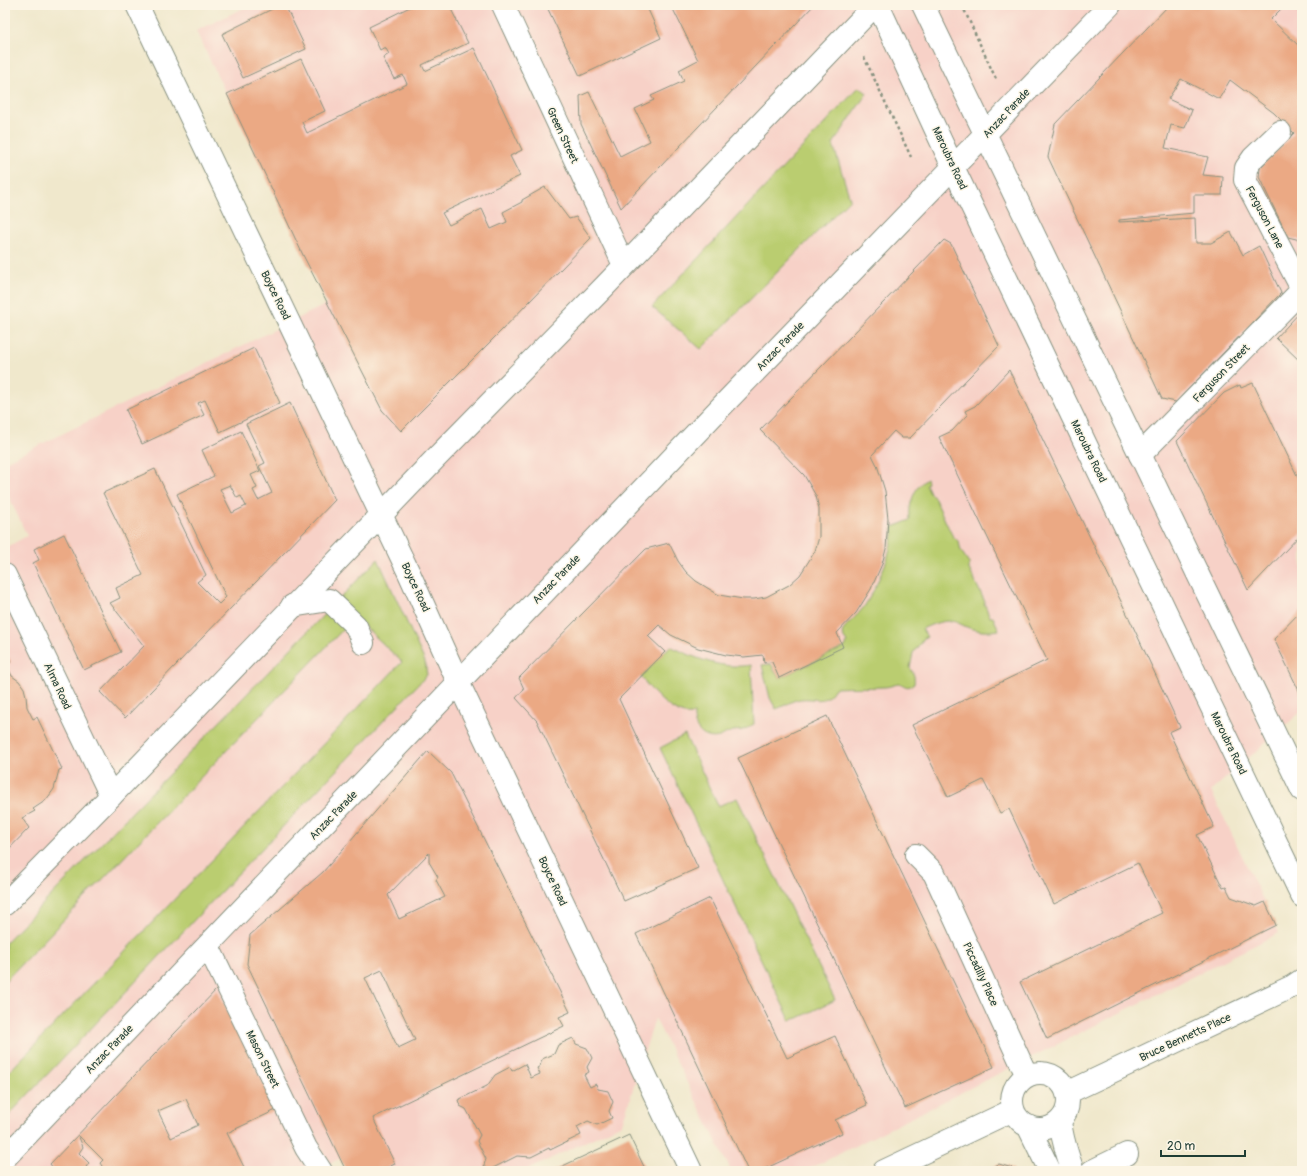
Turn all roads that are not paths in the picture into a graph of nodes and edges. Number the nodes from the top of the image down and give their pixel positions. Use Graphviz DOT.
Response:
graph roads {
  1 [pos="137,5"];
  2 [pos="503,5"];
  3 [pos="877,5"];
  4 [pos="923,5"];
  5 [pos="1110,5"];
  6 [pos="1280,132"];
  7 [pos="985,135"];
  8 [pos="953,166"];
  9 [pos="624,265"];
  10 [pos="1302,289"];
  11 [pos="1140,455"];
  12 [pos="381,514"];
  13 [pos="5,575"];
  14 [pos="292,606"];
  15 [pos="363,643"];
  16 [pos="458,682"];
  17 [pos="1300,779"];
  18 [pos="111,796"];
  19 [pos="916,855"];
  20 [pos="1302,896"];
  21 [pos="5,904"];
  22 [pos="208,946"];
  23 [pos="1302,980"];
  24 [pos="1027,1076"];
  25 [pos="1067,1093"];
  26 [pos="1013,1110"];
  27 [pos="1060,1121"];
  28 [pos="1028,1126"];
  29 [pos="1127,1154"];
  30 [pos="5,1158"];
  31 [pos="321,1171"];
  32 [pos="691,1171"];
  33 [pos="884,1171"];
  34 [pos="1050,1171"];
  35 [pos="1073,1171"];
  36 [pos="1092,1171"];
  1 -- 12 [label="main road, Boyce Road"];
  2 -- 9 [label="main road, Green Street"];
  3 -- 8 [label="main road, Maroubra Road"];
  3 -- 9 [label="main road"];
  4 -- 7 [label="main road"];
  5 -- 7 [label="main road, Anzac Parade"];
  6 -- 10 [label="main road, Ferguson Lane"];
  7 -- 8 [label="main road, Anzac Parade"];
  7 -- 11 [label="main road"];
  8 -- 16 [label="main road, Anzac Parade"];
  8 -- 20 [label="main road, Maroubra Road"];
  9 -- 12 [label="main road"];
  10 -- 11 [label="main road, Ferguson Street"];
  11 -- 17 [label="main road"];
  12 -- 14 [label="main road"];
  12 -- 16 [label="main road, Boyce Road"];
  13 -- 18 [label="main road, Alma Road"];
  14 -- 15 [label="main road"];
  14 -- 18 [label="main road"];
  16 -- 22 [label="main road, Anzac Parade"];
  16 -- 32 [label="main road, Boyce Road"];
  18 -- 21 [label="main road"];
  19 -- 24 [label="main road, Piccadilly Place"];
  22 -- 30 [label="main road, Anzac Parade"];
  22 -- 31 [label="main road, Mason Street"];
  23 -- 25 [label="main road, Bruce Bennetts Place"];
  24 -- 25 [label="main road"];
  24 -- 26 [label="main road"];
  25 -- 27 [label="main road"];
  26 -- 28 [label="main road"];
  26 -- 33 [label="main road"];
  27 -- 28 [label="main road"];
  27 -- 35 [label="main road"];
  28 -- 34 [label="main road"];
  29 -- 36 [label="main road"];
}
